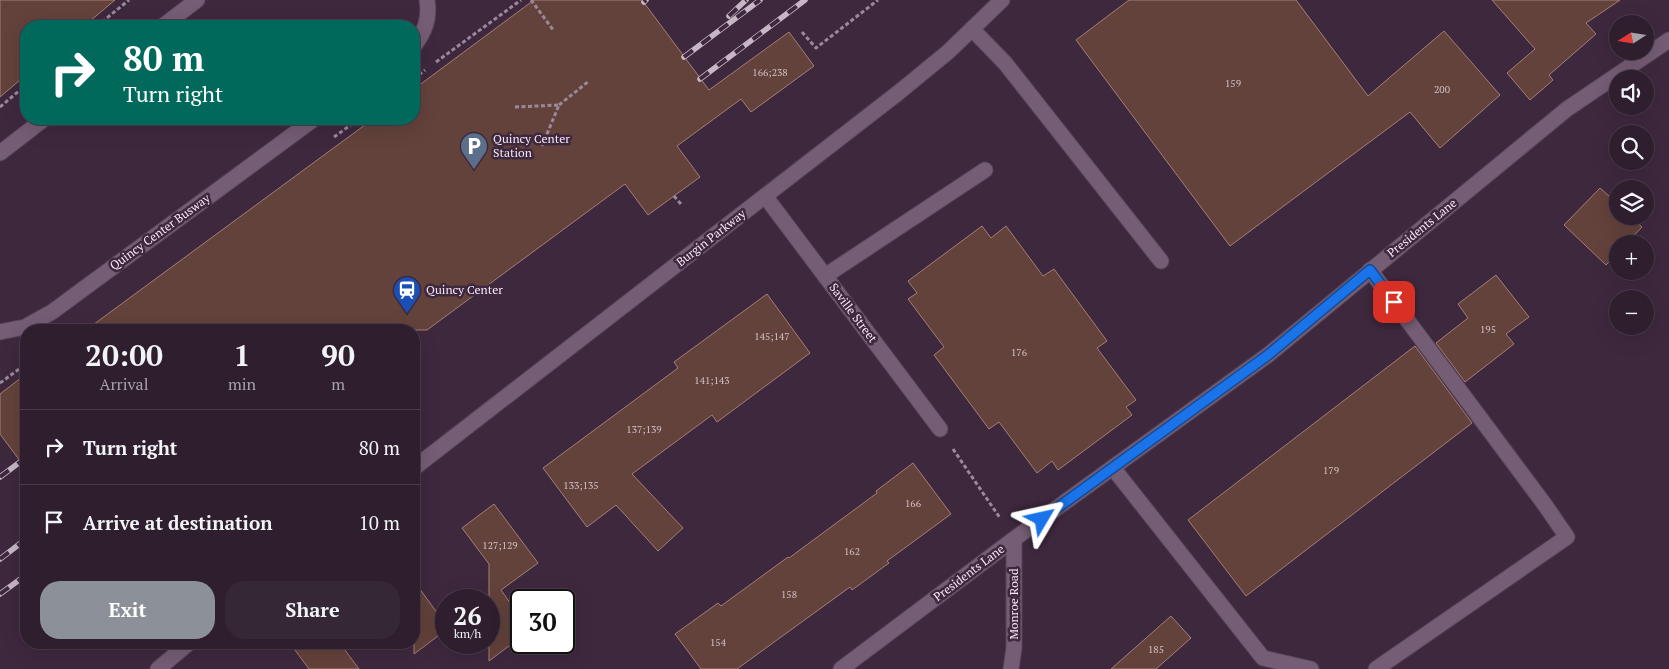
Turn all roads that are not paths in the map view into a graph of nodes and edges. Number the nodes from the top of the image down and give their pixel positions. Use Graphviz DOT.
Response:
graph roads {
  1 [pos="197,0"];
  2 [pos="427,0"];
  3 [pos="1002,0"];
  4 [pos="171,20"];
  5 [pos="972,29"];
  6 [pos="420,36"];
  7 [pos="1669,40"];
  8 [pos="36,125"];
  9 [pos="306,125"];
  10 [pos="0,153"];
  11 [pos="985,170"];
  12 [pos="765,196"];
  13 [pos="1161,261"];
  14 [pos="1370,270"];
  15 [pos="825,276"];
  16 [pos="30,324"];
  17 [pos="20,328"];
  18 [pos="0,332"];
  19 [pos="940,429"];
  20 [pos="420,463"];
  21 [pos="1113,468"];
  22 [pos="1014,540"];
  23 [pos="182,649"];
  24 [pos="158,669"];
  25 [pos="841,669"];
  26 [pos="1011,669"];
  27 [pos="1311,669"];
  28 [pos="1376,669"];
  1 -- 4 [label="street"];
  2 -- 6 [label="street"];
  3 -- 5 [label="street, Burgin Parkway"];
  5 -- 12 [label="street, Burgin Parkway"];
  5 -- 13 [label="street"];
  7 -- 14 [label="street, Presidents Lane"];
  8 -- 10 [label="street"];
  9 -- 16 [label="street, Quincy Center Busway"];
  11 -- 15 [label="street"];
  12 -- 15 [label="street, Saville Street"];
  12 -- 20 [label="street, Burgin Parkway"];
  14 -- 21 [label="street, Presidents Lane"];
  14 -- 28 [label="street"];
  15 -- 19 [label="street, Saville Street"];
  17 -- 18 [label="street, Quincy Center Busway"];
  21 -- 22 [label="street, Presidents Lane"];
  21 -- 27 [label="street"];
  22 -- 25 [label="street, Presidents Lane"];
  22 -- 26 [label="street, Monroe Road"];
  23 -- 24 [label="street"];
}
